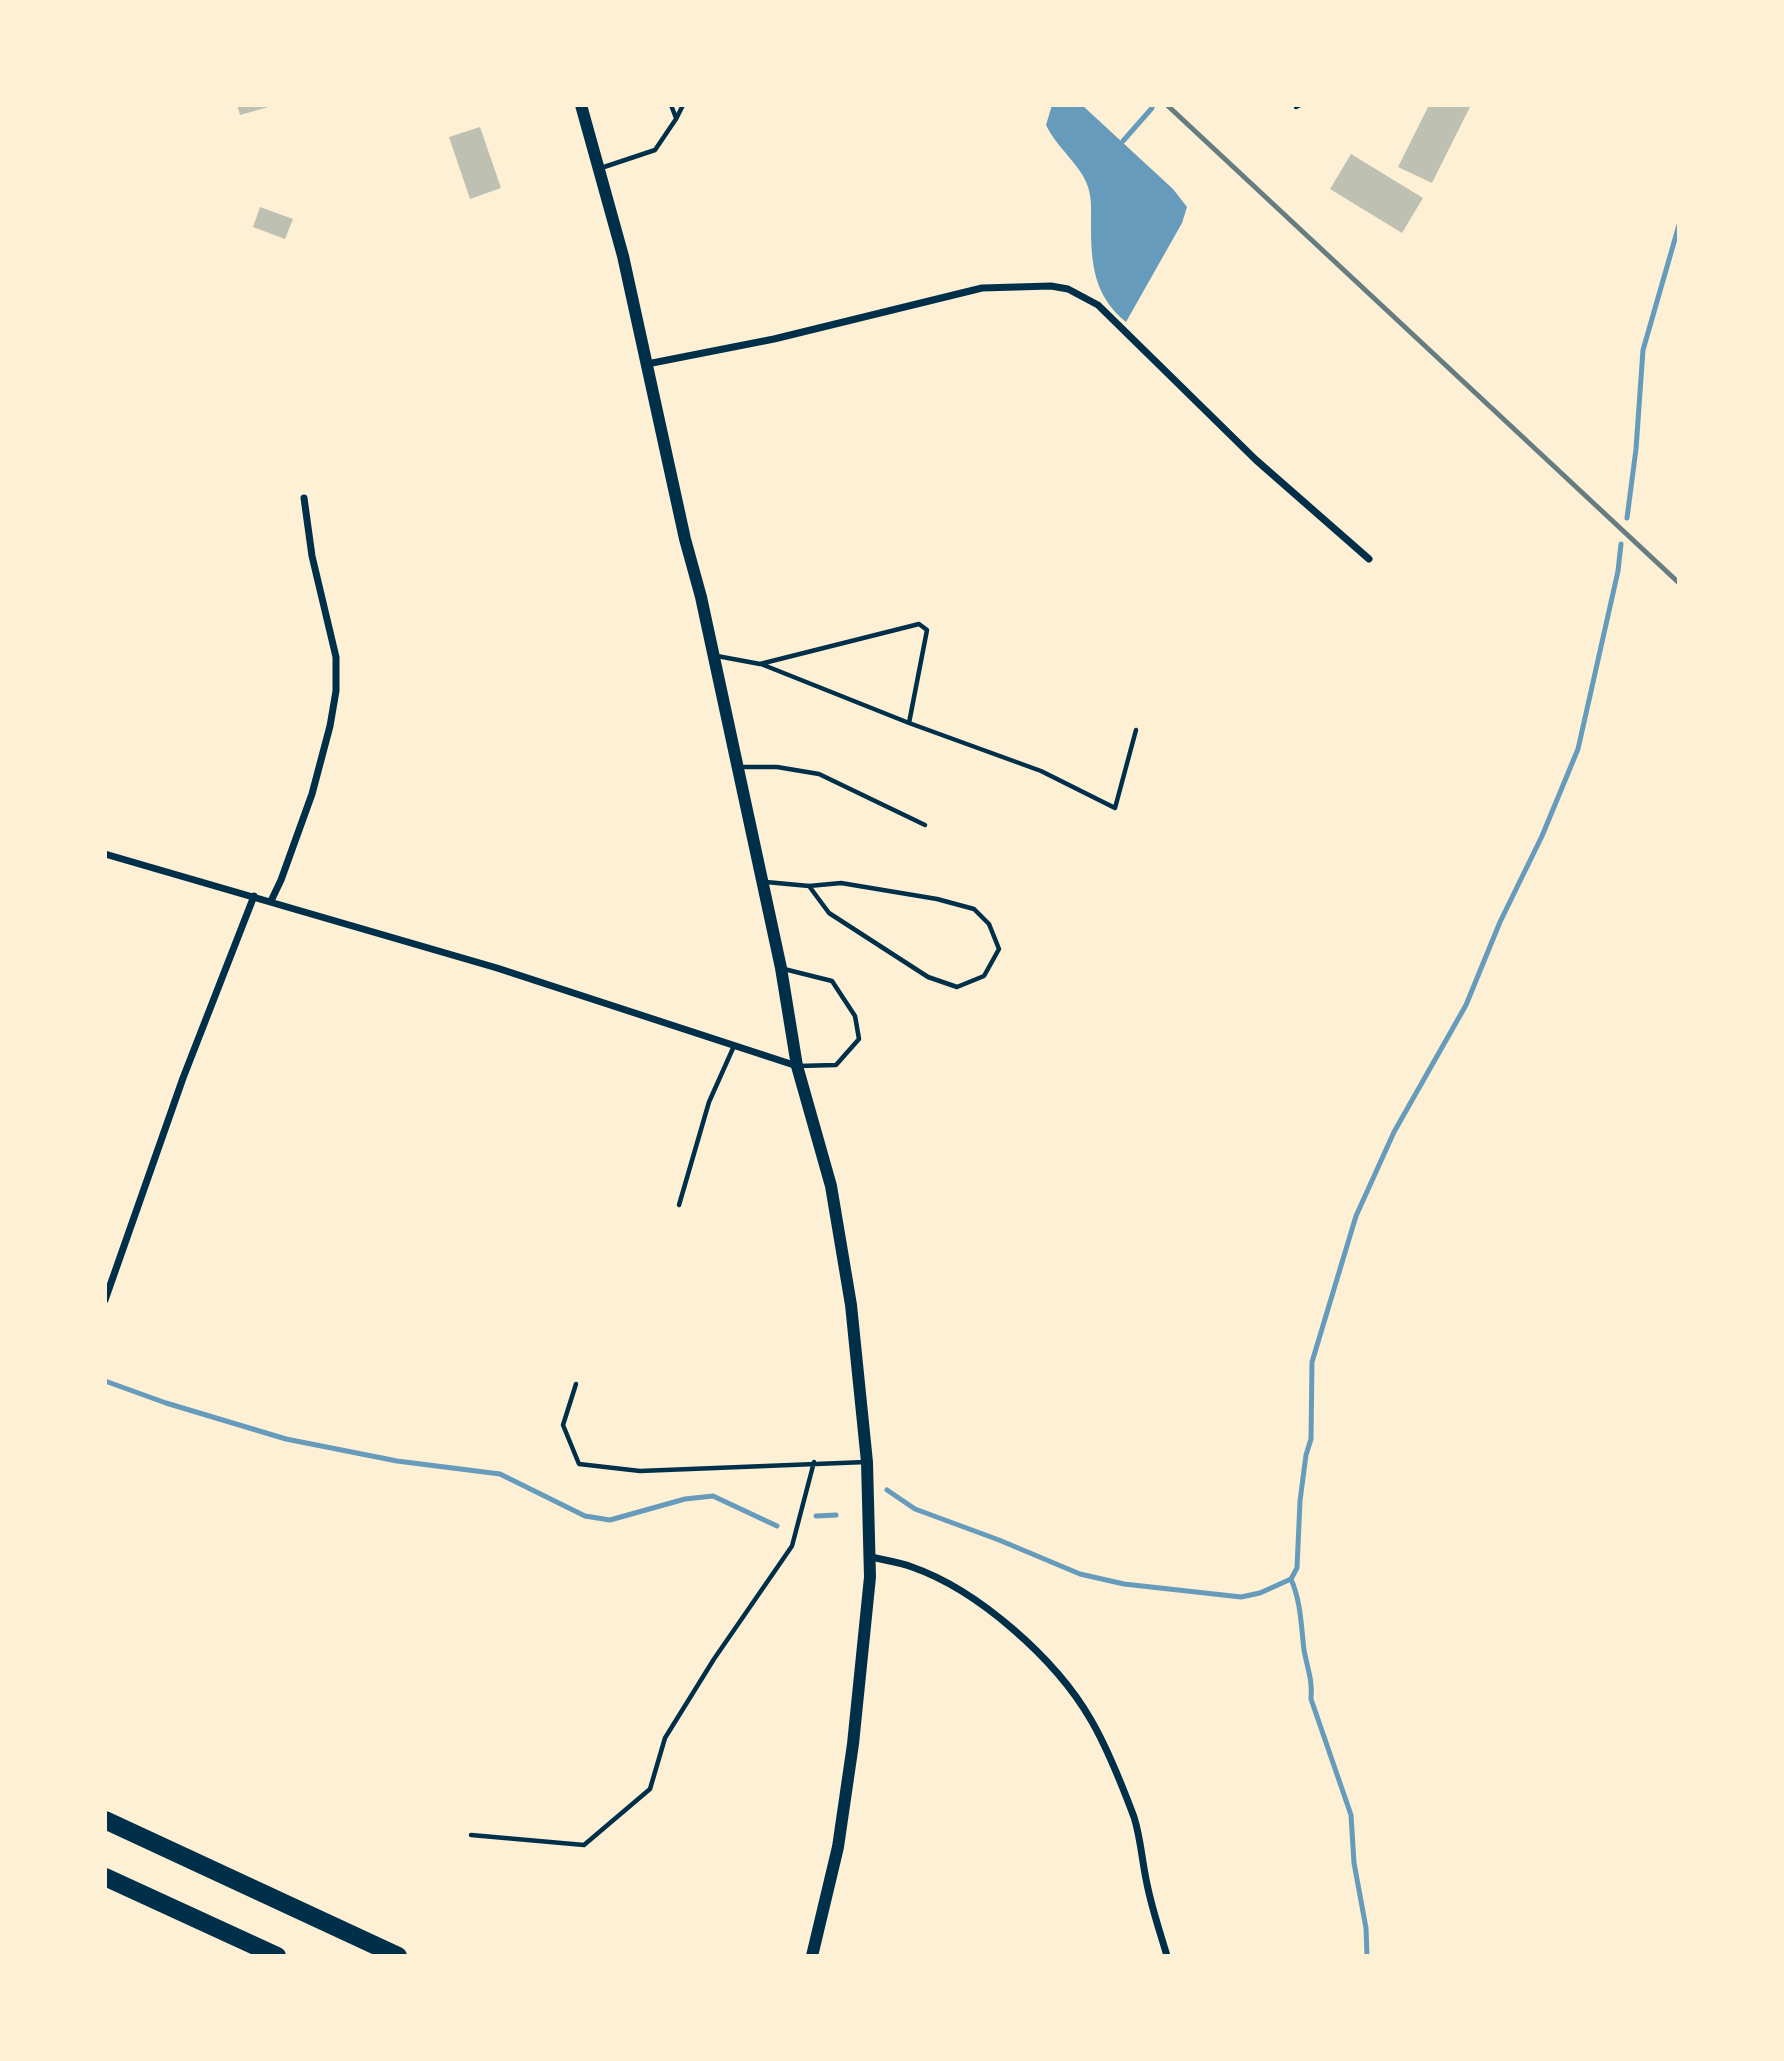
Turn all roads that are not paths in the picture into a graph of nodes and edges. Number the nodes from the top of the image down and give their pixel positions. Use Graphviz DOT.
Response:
graph roads {
  1 [pos="581,105"];
  2 [pos="671,105"];
  3 [pos="683,105"];
  4 [pos="676,118"];
  5 [pos="600,169"];
  6 [pos="647,364"];
  7 [pos="304,498"];
  8 [pos="1369,559"];
  9 [pos="713,655"];
  10 [pos="760,664"];
  11 [pos="909,723"];
  12 [pos="1136,730"];
  13 [pos="737,767"];
  14 [pos="925,825"];
  15 [pos="105,854"];
  16 [pos="761,882"];
  17 [pos="809,886"];
  18 [pos="254,896"];
  19 [pos="271,901"];
  20 [pos="781,968"];
  21 [pos="734,1046"];
  22 [pos="797,1066"];
  23 [pos="679,1205"];
  24 [pos="105,1273"];
  25 [pos="114,1276"];
  26 [pos="105,1300"];
  27 [pos="576,1384"];
  28 [pos="814,1462"];
  29 [pos="867,1462"];
  30 [pos="870,1557"];
  31 [pos="105,1820"];
  32 [pos="471,1835"];
  33 [pos="105,1877"];
  34 [pos="277,1956"];
  35 [pos="398,1956"];
  36 [pos="812,1956"];
  37 [pos="1167,1956"];
  1 -- 5 [label="street"];
  2 -- 4 [label="lane"];
  3 -- 4 [label="lane"];
  4 -- 5 [label="lane"];
  5 -- 6 [label="street"];
  6 -- 8 [label="street"];
  6 -- 9 [label="street"];
  7 -- 19 [label="street"];
  9 -- 10 [label="lane"];
  9 -- 13 [label="street"];
  10 -- 11 [label="lane"];
  10 -- 11 [label="lane"];
  11 -- 12 [label="lane"];
  13 -- 14 [label="lane"];
  13 -- 16 [label="street"];
  15 -- 18 [label="street"];
  16 -- 17 [label="lane"];
  16 -- 20 [label="street"];
  17 -- 17 [label="lane"];
  18 -- 19 [label="street"];
  18 -- 25 [label="street"];
  19 -- 21 [label="street"];
  20 -- 22 [label="street"];
  20 -- 22 [label="lane"];
  21 -- 22 [label="street"];
  21 -- 23 [label="lane"];
  22 -- 29 [label="street"];
  24 -- 25 [label="lane"];
  25 -- 26 [label="street"];
  27 -- 28 [label="lane"];
  28 -- 29 [label="lane"];
  28 -- 32 [label="lane"];
  29 -- 30 [label="street"];
  30 -- 36 [label="street"];
  30 -- 37 [label="street"];
  31 -- 35 [label="highway"];
  33 -- 34 [label="highway"];
}
